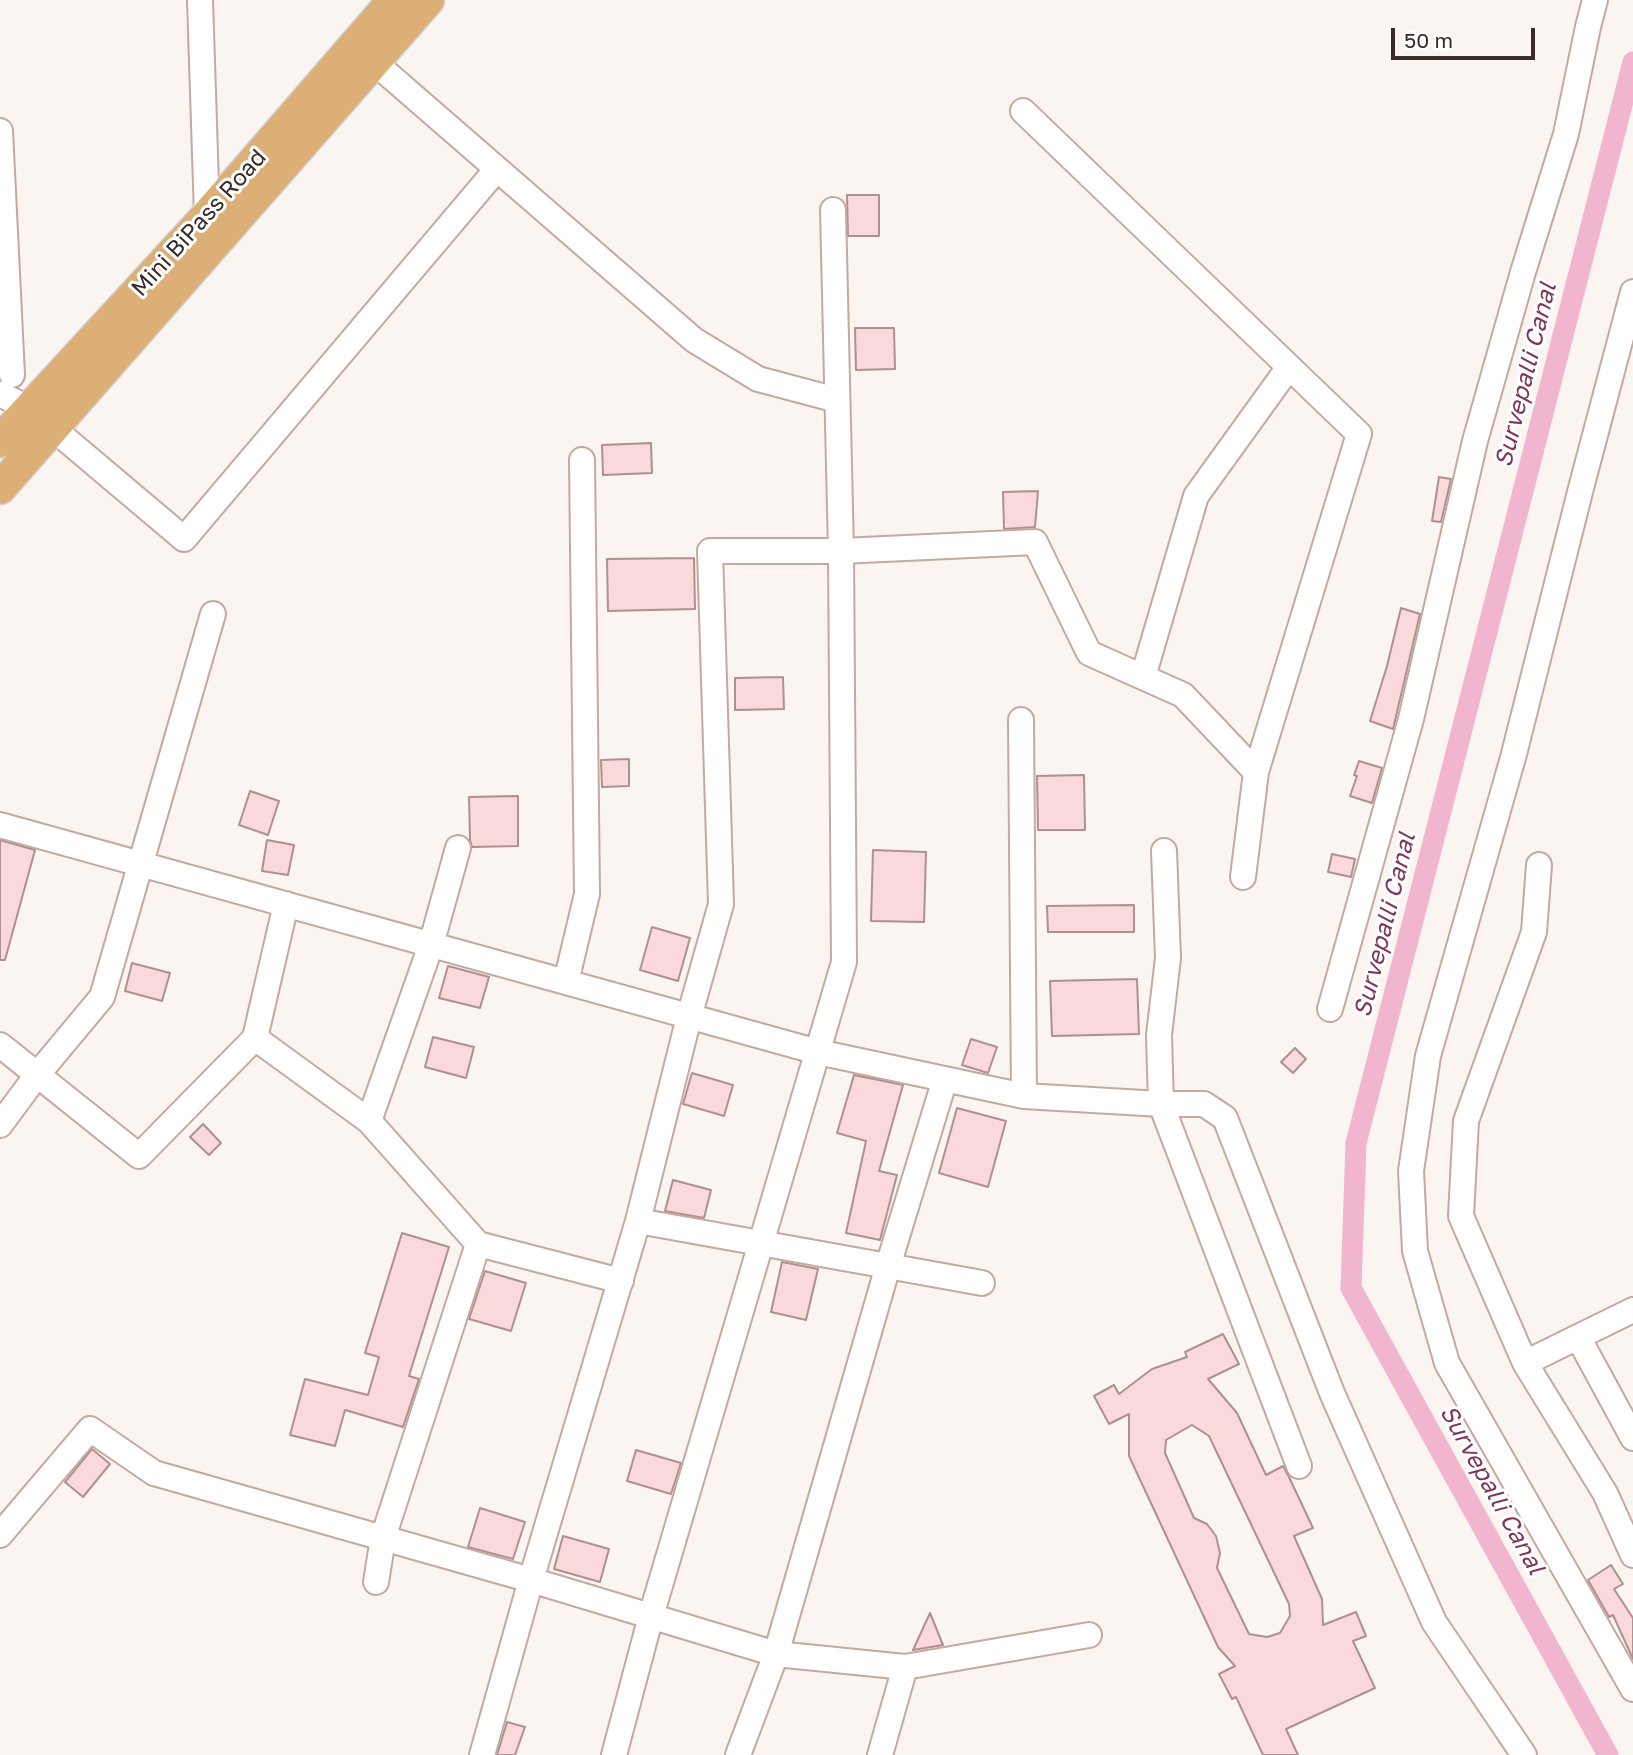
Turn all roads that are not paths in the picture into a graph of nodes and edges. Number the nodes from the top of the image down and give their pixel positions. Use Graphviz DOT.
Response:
graph roads {
  1 [pos="200,0"];
  2 [pos="394,0"];
  3 [pos="428,0"];
  4 [pos="1595,0"];
  5 [pos="374,62"];
  6 [pos="1023,111"];
  7 [pos="0,131"];
  8 [pos="497,169"];
  9 [pos="834,209"];
  10 [pos="208,216"];
  11 [pos="1633,292"];
  12 [pos="1289,367"];
  13 [pos="4,378"];
  14 [pos="836,400"];
  15 [pos="41,419"];
  16 [pos="0,441"];
  17 [pos="582,460"];
  18 [pos="0,488"];
  19 [pos="841,551"];
  20 [pos="213,614"];
  21 [pos="1143,677"];
  22 [pos="1021,720"];
  23 [pos="1256,772"];
  24 [pos="0,825"];
  25 [pos="458,848"];
  26 [pos="1164,851"];
  27 [pos="141,864"];
  28 [pos="1539,865"];
  29 [pos="1243,877"];
  30 [pos="286,904"];
  31 [pos="431,945"];
  32 [pos="566,982"];
  33 [pos="1331,1009"];
  34 [pos="689,1017"];
  35 [pos="255,1038"];
  36 [pos="0,1045"];
  37 [pos="818,1052"];
  38 [pos="37,1074"];
  39 [pos="945,1079"];
  40 [pos="1024,1096"];
  41 [pos="1161,1104"];
  42 [pos="369,1121"];
  43 [pos="0,1125"];
  44 [pos="638,1221"];
  45 [pos="761,1243"];
  46 [pos="478,1244"];
  47 [pos="888,1266"];
  48 [pos="621,1281"];
  49 [pos="982,1283"];
  50 [pos="1633,1310"];
  51 [pos="1578,1337"];
  52 [pos="1525,1363"];
  53 [pos="1633,1438"];
  54 [pos="1299,1465"];
  55 [pos="0,1535"];
  56 [pos="383,1538"];
  57 [pos="1633,1555"];
  58 [pos="531,1580"];
  59 [pos="376,1582"];
  60 [pos="651,1616"];
  61 [pos="1089,1635"];
  62 [pos="776,1654"];
  63 [pos="905,1667"];
  64 [pos="1633,1689"];
  65 [pos="482,1755"];
  66 [pos="614,1755"];
  67 [pos="738,1755"];
  68 [pos="880,1755"];
  69 [pos="1524,1755"];
  1 -- 10 [label="street"];
  2 -- 10 [label="main road, Mini BiPass Road"];
  3 -- 5 [label="main road"];
  4 -- 33 [label="street"];
  5 -- 8 [label="street"];
  5 -- 15 [label="main road"];
  6 -- 12 [label="street"];
  7 -- 13 [label="street"];
  8 -- 14 [label="street"];
  8 -- 15 [label="street"];
  9 -- 14 [label="street"];
  10 -- 15 [label="main road, Mini BiPass Road"];
  11 -- 64 [label="street"];
  12 -- 21 [label="street"];
  12 -- 23 [label="street"];
  13 -- 15 [label="street"];
  14 -- 19 [label="street"];
  15 -- 16 [label="main road, Mini BiPass Road"];
  15 -- 18 [label="main road"];
  17 -- 32 [label="street"];
  19 -- 21 [label="street"];
  19 -- 34 [label="street"];
  19 -- 37 [label="street"];
  20 -- 27 [label="street"];
  21 -- 23 [label="street"];
  22 -- 40 [label="street"];
  23 -- 29 [label="street"];
  24 -- 27 [label="street"];
  25 -- 31 [label="street"];
  26 -- 41 [label="street"];
  27 -- 30 [label="street"];
  27 -- 38 [label="street"];
  28 -- 52 [label="street"];
  30 -- 31 [label="street"];
  30 -- 35 [label="street"];
  31 -- 32 [label="street"];
  31 -- 42 [label="street"];
  32 -- 34 [label="street"];
  34 -- 37 [label="street"];
  34 -- 44 [label="street"];
  35 -- 38 [label="street"];
  35 -- 42 [label="street"];
  36 -- 38 [label="street"];
  37 -- 39 [label="street"];
  37 -- 45 [label="street"];
  38 -- 43 [label="street"];
  39 -- 40 [label="street"];
  39 -- 47 [label="street"];
  40 -- 41 [label="street"];
  41 -- 54 [label="street"];
  41 -- 69 [label="street"];
  42 -- 46 [label="street"];
  44 -- 45 [label="street"];
  44 -- 48 [label="street"];
  45 -- 47 [label="street"];
  45 -- 60 [label="street"];
  46 -- 48 [label="street"];
  46 -- 56 [label="street"];
  47 -- 49 [label="street"];
  47 -- 62 [label="street"];
  48 -- 58 [label="street"];
  50 -- 51 [label="street"];
  51 -- 52 [label="street"];
  51 -- 53 [label="street"];
  52 -- 57 [label="street"];
  55 -- 56 [label="street"];
  56 -- 58 [label="street"];
  56 -- 59 [label="street"];
  58 -- 60 [label="street"];
  58 -- 65 [label="street"];
  60 -- 62 [label="street"];
  60 -- 66 [label="street"];
  61 -- 63 [label="street"];
  62 -- 63 [label="street"];
  62 -- 67 [label="street"];
  63 -- 68 [label="street"];
}
